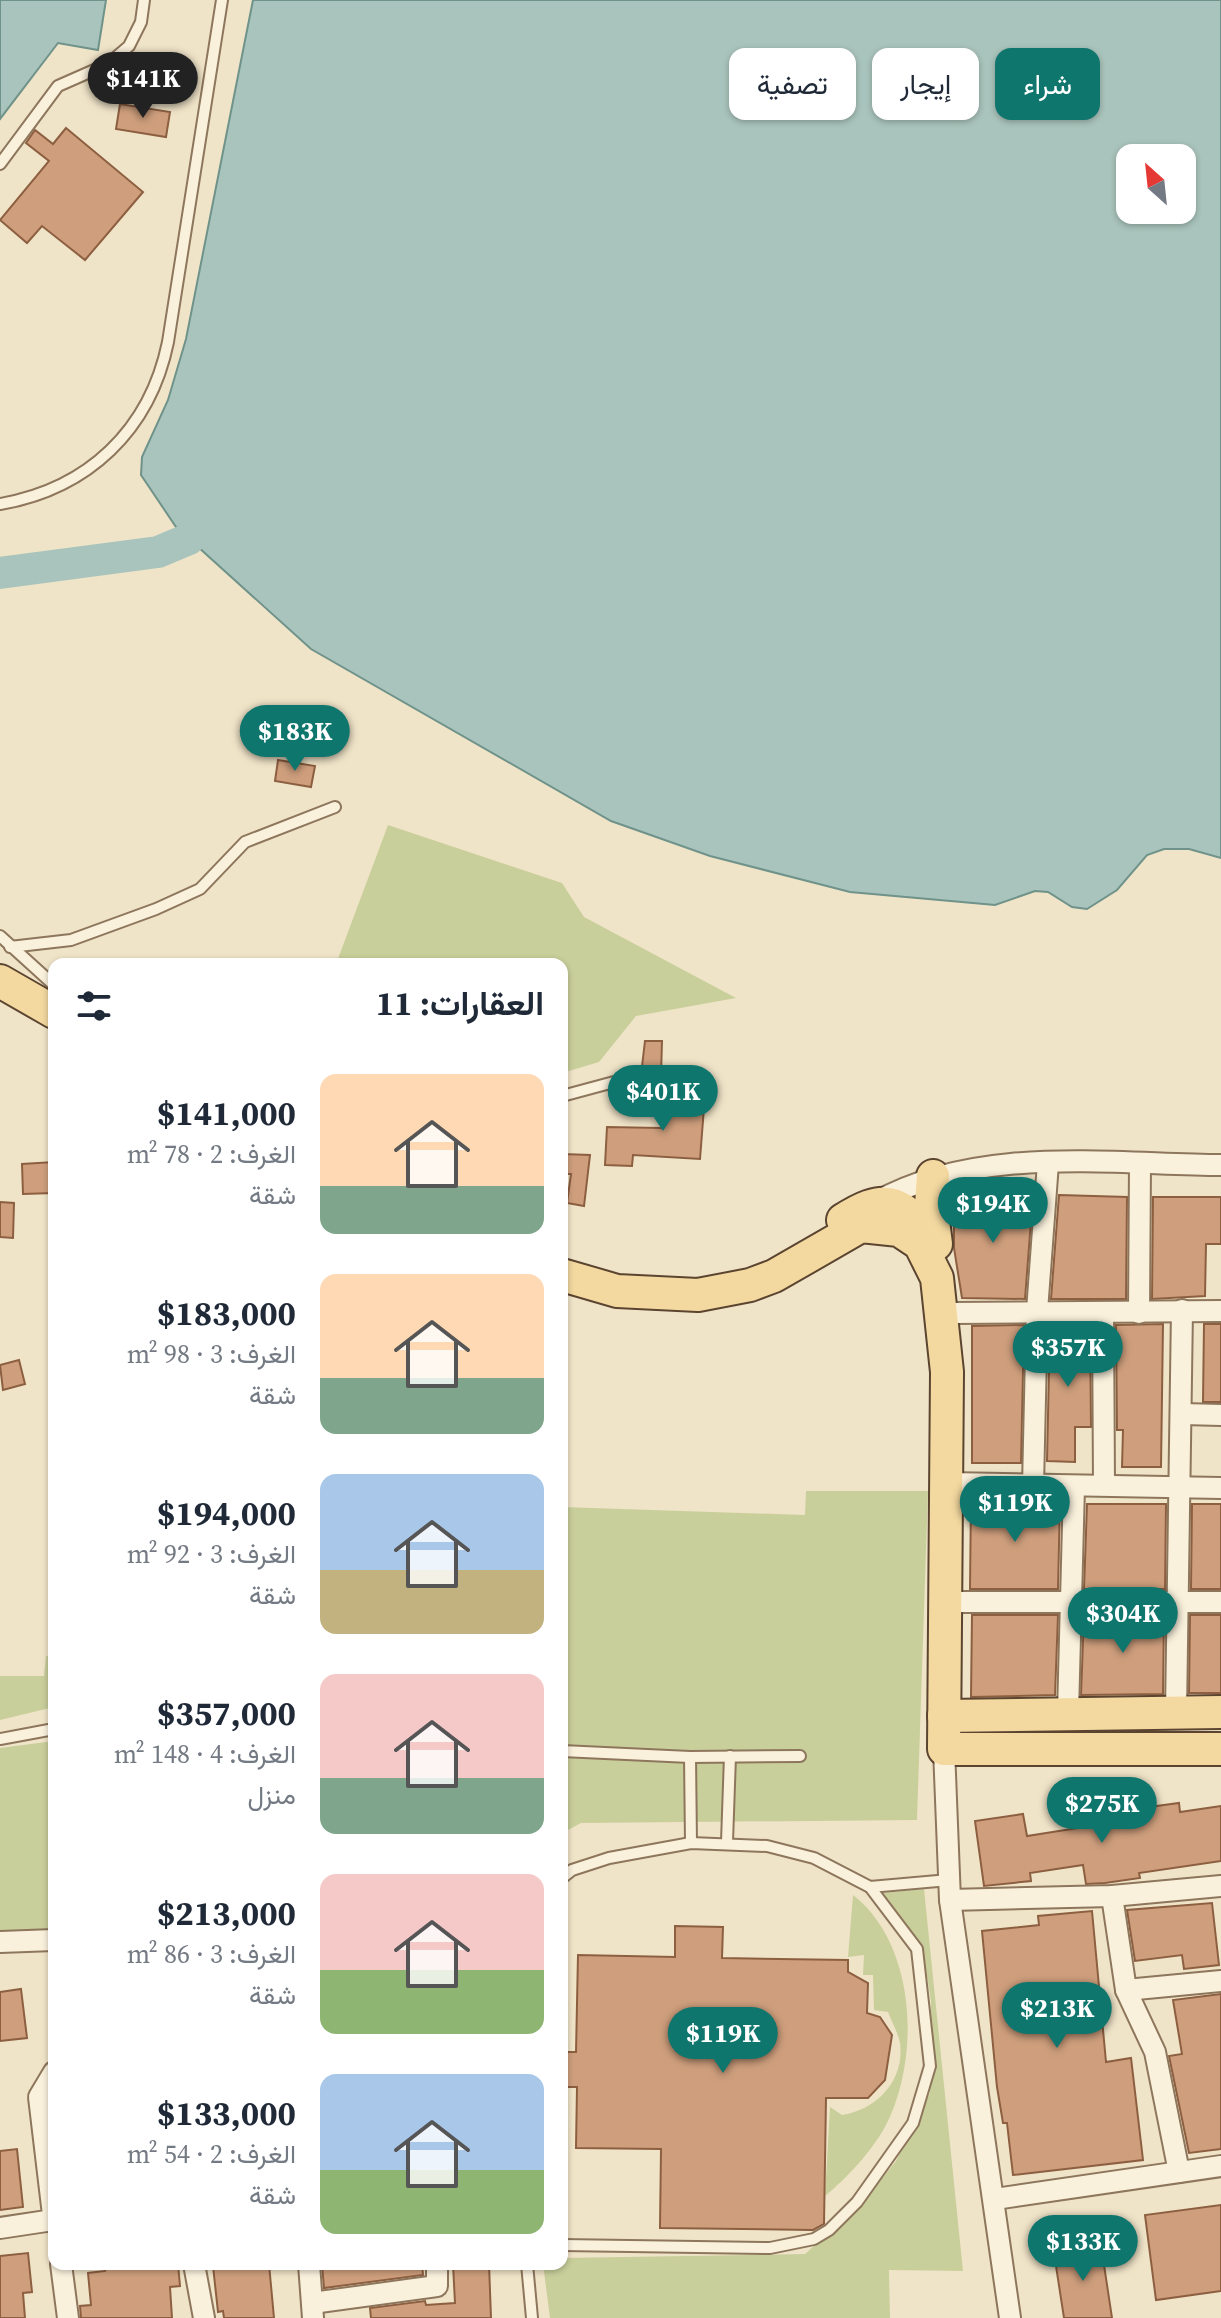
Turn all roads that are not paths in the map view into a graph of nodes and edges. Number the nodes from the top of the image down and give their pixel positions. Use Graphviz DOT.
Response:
graph roads {
  1 [pos="144,0"];
  2 [pos="222,0"];
  3 [pos="0,164"];
  4 [pos="0,504"];
  5 [pos="335,807"];
  6 [pos="0,936"];
  7 [pos="5,952"];
  8 [pos="0,981"];
  9 [pos="34,998"];
  10 [pos="48,1018"];
  11 [pos="614,1082"];
  12 [pos="568,1094"];
  13 [pos="1048,1163"];
  14 [pos="1140,1164"];
  15 [pos="1221,1165"];
  16 [pos="933,1176"];
  17 [pos="863,1214"];
  18 [pos="937,1248"];
  19 [pos="568,1264"];
  20 [pos="568,1276"];
  21 [pos="1182,1310"];
  22 [pos="1037,1311"];
  23 [pos="1221,1311"];
  24 [pos="954,1313"];
  25 [pos="1103,1313"];
  26 [pos="1139,1313"];
  27 [pos="947,1372"];
  28 [pos="1183,1414"];
  29 [pos="1221,1415"];
  30 [pos="947,1483"];
  31 [pos="1104,1485"];
  32 [pos="1033,1486"];
  33 [pos="1074,1487"];
  34 [pos="1221,1488"];
  35 [pos="1179,1489"];
  36 [pos="947,1602"];
  37 [pos="1221,1602"];
  38 [pos="1071,1603"];
  39 [pos="1176,1603"];
  40 [pos="1176,1712"];
  41 [pos="1221,1712"];
  42 [pos="1068,1713"];
  43 [pos="944,1716"];
  44 [pos="48,1730"];
  45 [pos="0,1739"];
  46 [pos="944,1749"];
  47 [pos="1221,1749"];
  48 [pos="568,1751"];
  49 [pos="730,1756"];
  50 [pos="800,1756"];
  51 [pos="690,1757"];
  52 [pos="727,1842"];
  53 [pos="691,1843"];
  54 [pos="568,1873"];
  55 [pos="1221,1886"];
  56 [pos="870,1887"];
  57 [pos="950,1890"];
  58 [pos="1112,1896"];
  59 [pos="48,1940"];
  60 [pos="0,1942"];
  61 [pos="1221,1981"];
  62 [pos="1126,1990"];
  63 [pos="48,2082"];
  64 [pos="1221,2166"];
  65 [pos="48,2167"];
  66 [pos="1179,2172"];
  67 [pos="995,2199"];
  68 [pos="48,2223"];
  69 [pos="0,2228"];
  70 [pos="568,2245"];
  71 [pos="62,2270"];
  72 [pos="195,2270"];
  73 [pos="309,2270"];
  74 [pos="437,2270"];
  75 [pos="528,2270"];
  76 [pos="312,2311"];
  77 [pos="68,2318"];
  78 [pos="204,2318"];
  79 [pos="532,2318"];
  80 [pos="1010,2318"];
  1 -- 3 [label="lane"];
  2 -- 4 [label="lane"];
  5 -- 7 [label="lane"];
  6 -- 7 [label="lane"];
  7 -- 9 [label="main road"];
  8 -- 9 [label="main road"];
  9 -- 10 [label="main road"];
  11 -- 12 [label="lane"];
  13 -- 14 [label="street"];
  13 -- 16 [label="street"];
  13 -- 22 [label="street"];
  14 -- 15 [label="street"];
  14 -- 26 [label="street"];
  16 -- 17 [label="street"];
  16 -- 18 [label="main road"];
  17 -- 18 [label="main road"];
  17 -- 19 [label="main road"];
  17 -- 20 [label="main road"];
  17 -- 27 [label="main road"];
  18 -- 24 [label="main road"];
  21 -- 23 [label="street"];
  21 -- 26 [label="street"];
  21 -- 28 [label="street"];
  22 -- 24 [label="street"];
  22 -- 25 [label="street"];
  22 -- 32 [label="street"];
  24 -- 27 [label="main road"];
  25 -- 26 [label="street"];
  25 -- 31 [label="street"];
  27 -- 30 [label="main road"];
  28 -- 29 [label="street"];
  28 -- 35 [label="street"];
  30 -- 32 [label="street"];
  30 -- 36 [label="main road"];
  31 -- 33 [label="street"];
  31 -- 35 [label="street"];
  32 -- 33 [label="street"];
  33 -- 38 [label="street"];
  34 -- 35 [label="street"];
  35 -- 39 [label="street"];
  36 -- 38 [label="street"];
  36 -- 43 [label="main road"];
  37 -- 39 [label="street"];
  38 -- 39 [label="street"];
  38 -- 42 [label="street"];
  39 -- 40 [label="street"];
  40 -- 41 [label="main road"];
  40 -- 42 [label="main road"];
  42 -- 43 [label="main road"];
  43 -- 46 [label="main road"];
  44 -- 45 [label="lane"];
  46 -- 47 [label="main road"];
  46 -- 57 [label="street"];
  48 -- 51 [label="lane"];
  49 -- 50 [label="lane"];
  49 -- 51 [label="lane"];
  49 -- 52 [label="lane"];
  51 -- 53 [label="lane"];
  52 -- 53 [label="lane"];
  52 -- 56 [label="lane"];
  53 -- 54 [label="lane"];
  55 -- 58 [label="street"];
  56 -- 57 [label="lane"];
  56 -- 70 [label="lane"];
  57 -- 58 [label="street"];
  57 -- 67 [label="street"];
  58 -- 62 [label="street"];
  59 -- 60 [label="street"];
  61 -- 62 [label="street"];
  62 -- 66 [label="street"];
  63 -- 65 [label="street"];
  64 -- 66 [label="street"];
  66 -- 67 [label="street"];
  67 -- 80 [label="street"];
  68 -- 69 [label="street"];
  71 -- 77 [label="street"];
  72 -- 78 [label="street"];
  73 -- 76 [label="street"];
  74 -- 76 [label="street"];
  75 -- 79 [label="lane"];
}
